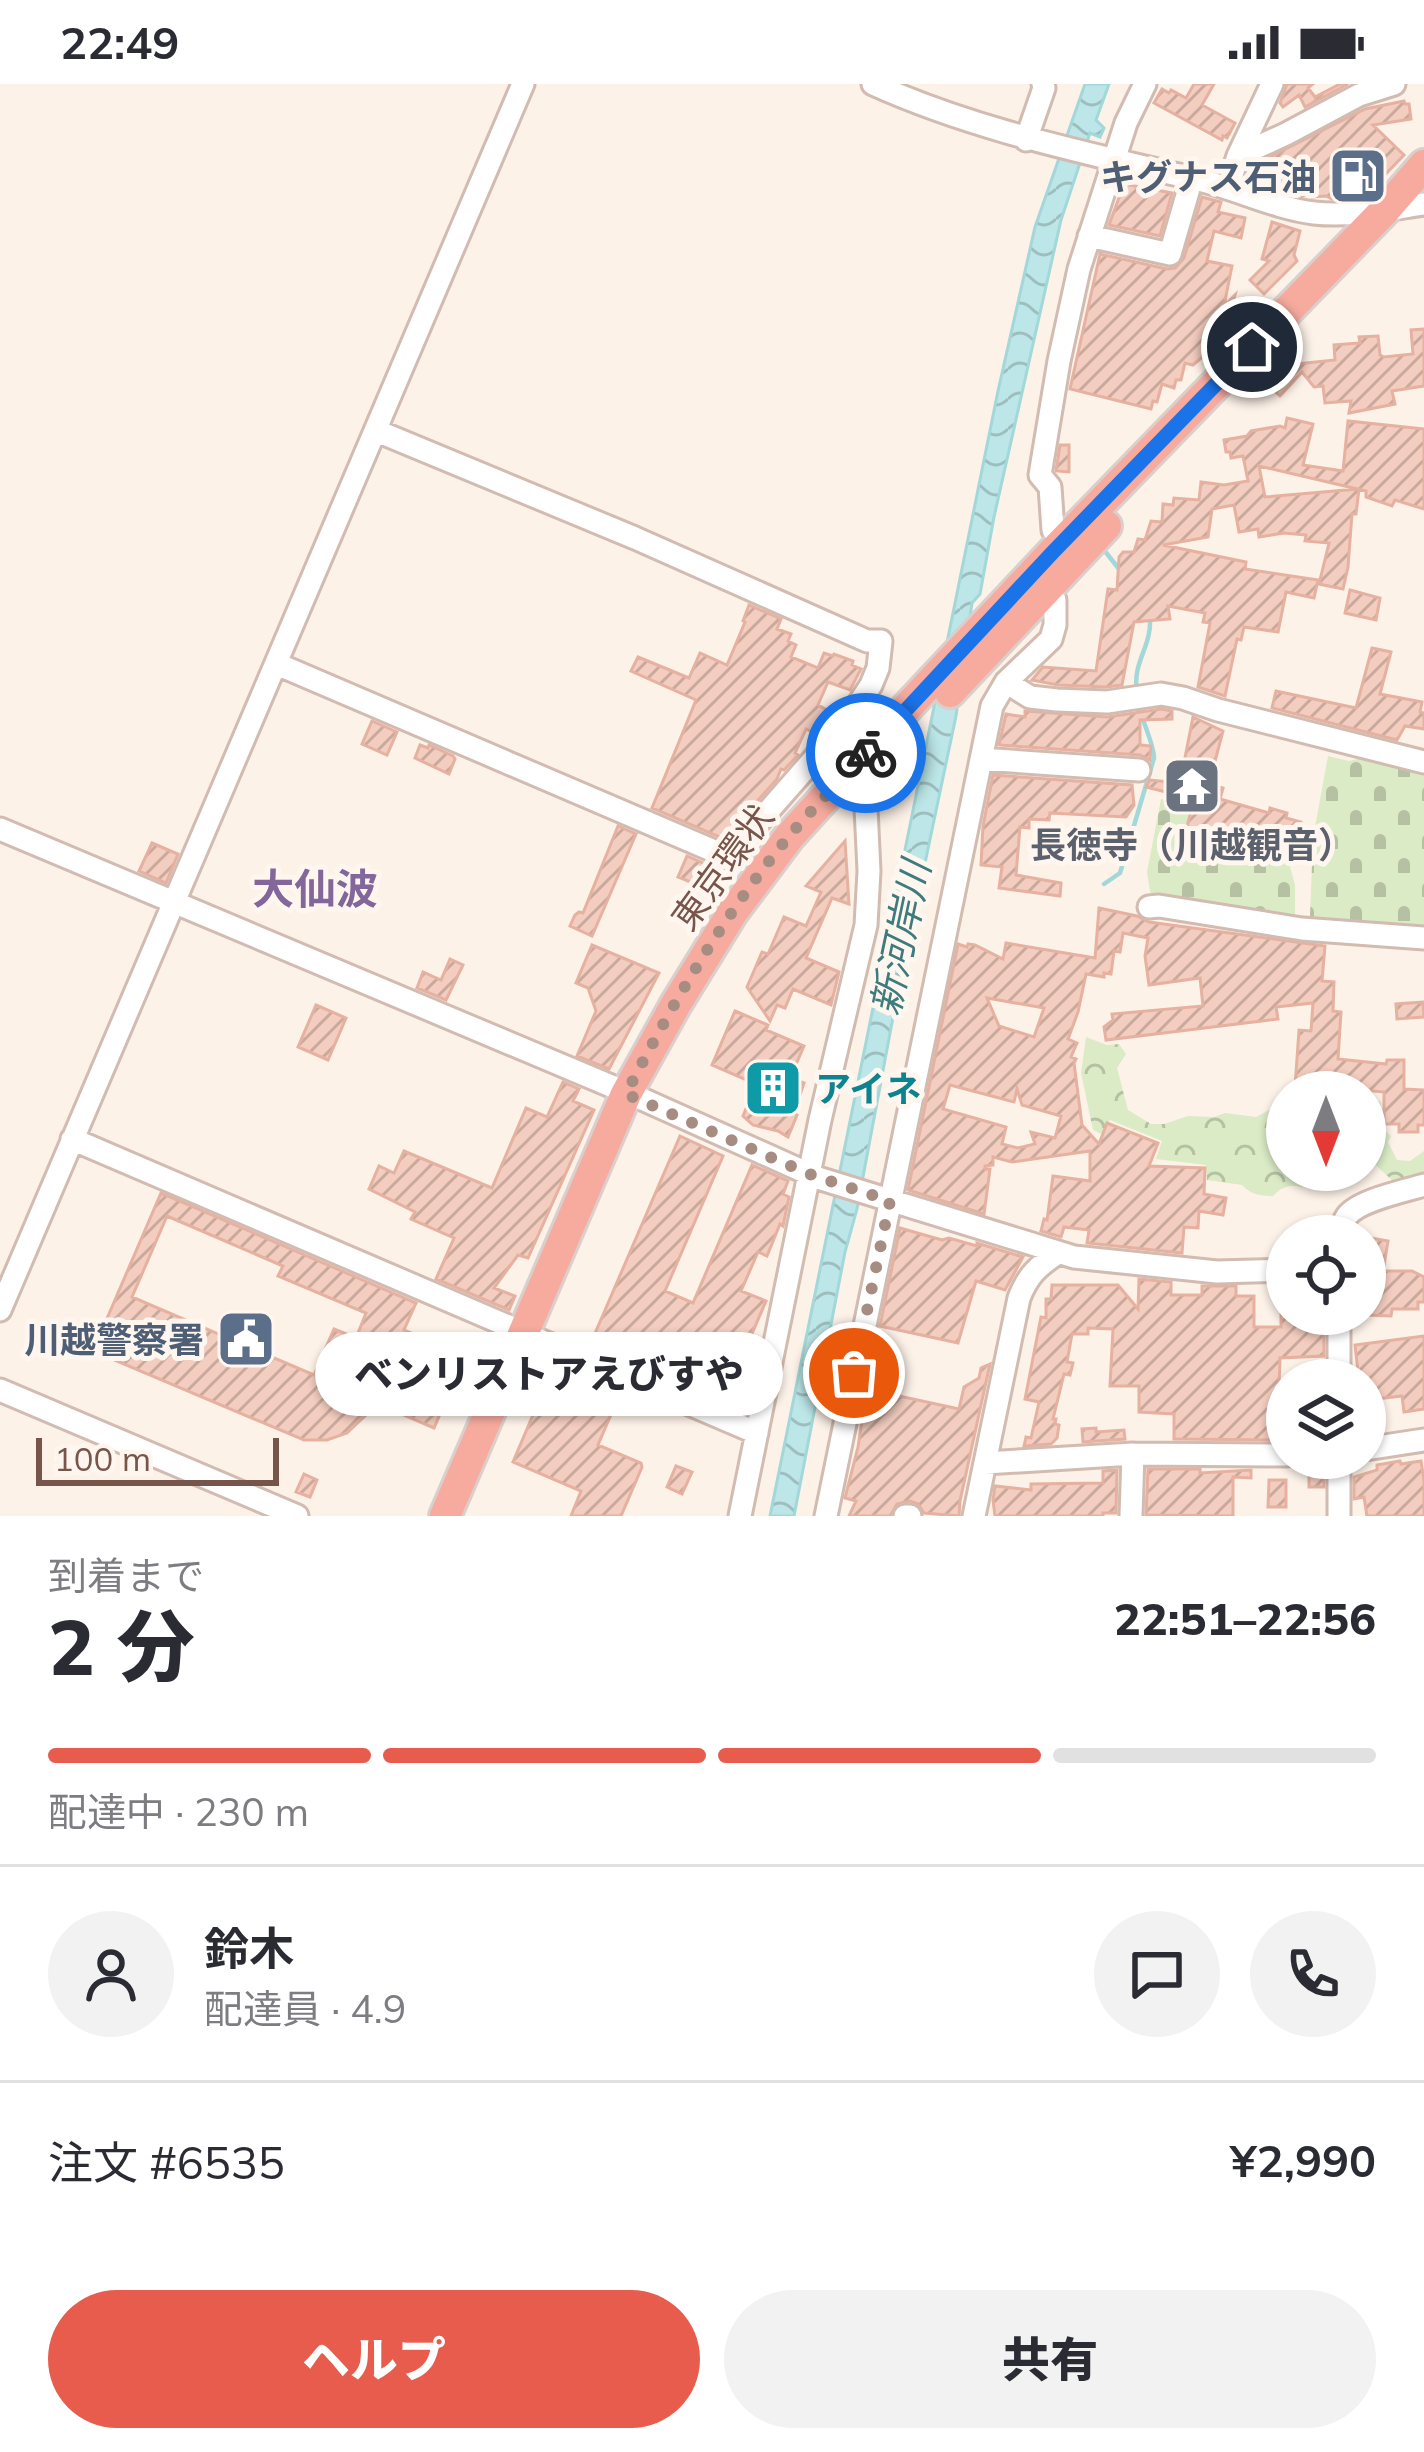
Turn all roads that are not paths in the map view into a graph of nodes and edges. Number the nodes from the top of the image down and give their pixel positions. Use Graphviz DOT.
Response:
graph roads {
  1 [pos="523,84"];
  2 [pos="873,84"];
  3 [pos="1043,84"];
  4 [pos="1144,84"];
  5 [pos="1272,84"];
  6 [pos="1394,84"];
  7 [pos="1029,140"];
  8 [pos="1238,156"];
  9 [pos="1112,159"];
  10 [pos="1424,165"];
  11 [pos="1192,178"];
  12 [pos="1228,187"];
  13 [pos="1409,202"];
  14 [pos="1090,236"];
  15 [pos="377,431"];
  16 [pos="1053,530"];
  17 [pos="1054,600"];
  18 [pos="277,664"];
  19 [pos="1006,682"];
  20 [pos="980,759"];
  21 [pos="1424,762"];
  22 [pos="1139,770"];
  23 [pos="860,786"];
  24 [pos="0,829"];
  25 [pos="175,903"];
  26 [pos="1149,907"];
  27 [pos="1424,938"];
  28 [pos="634,1096"];
  29 [pos="72,1139"];
  30 [pos="814,1176"];
  31 [pos="1424,1186"];
  32 [pos="886,1200"];
  33 [pos="1348,1215"];
  34 [pos="1058,1253"];
  35 [pos="1266,1271"];
  36 [pos="0,1310"];
  37 [pos="530,1336"];
  38 [pos="0,1390"];
  39 [pos="757,1433"];
  40 [pos="1424,1440"];
  41 [pos="1386,1446"];
  42 [pos="1133,1454"];
  43 [pos="1266,1455"];
  44 [pos="985,1463"];
  45 [pos="1339,1479"];
  46 [pos="297,1516"];
  47 [pos="445,1516"];
  48 [pos="465,1516"];
  49 [pos="740,1516"];
  50 [pos="826,1516"];
  51 [pos="974,1516"];
  52 [pos="1131,1516"];
  53 [pos="1339,1516"];
  1 -- 15 [label="street"];
  2 -- 7 [label="street"];
  3 -- 7 [label="street"];
  4 -- 9 [label="street"];
  5 -- 8 [label="street"];
  6 -- 8 [label="street"];
  7 -- 9 [label="street"];
  8 -- 12 [label="street"];
  9 -- 11 [label="street"];
  9 -- 14 [label="street"];
  10 -- 13 [label="highway, 東京環状"];
  11 -- 12 [label="street"];
  11 -- 14 [label="street"];
  12 -- 13 [label="street"];
  13 -- 23 [label="highway, 東京環状"];
  13 -- 28 [label="highway, 東京環状"];
  14 -- 16 [label="street"];
  15 -- 18 [label="street"];
  15 -- 18 [label="street"];
  17 -- 19 [label="street"];
  18 -- 25 [label="street"];
  19 -- 20 [label="street"];
  19 -- 21 [label="street"];
  20 -- 22 [label="street"];
  20 -- 32 [label="street"];
  23 -- 28 [label="highway, 東京環状"];
  23 -- 30 [label="street"];
  24 -- 25 [label="street"];
  25 -- 28 [label="street"];
  25 -- 29 [label="street"];
  26 -- 27 [label="street"];
  28 -- 30 [label="street"];
  28 -- 37 [label="highway, 東京環状"];
  29 -- 36 [label="street"];
  29 -- 37 [label="street"];
  30 -- 32 [label="street"];
  30 -- 39 [label="street"];
  31 -- 33 [label="street"];
  32 -- 34 [label="street"];
  32 -- 50 [label="street"];
  34 -- 35 [label="street"];
  34 -- 44 [label="street"];
  37 -- 39 [label="street"];
  37 -- 47 [label="highway, 東京環状"];
  37 -- 48 [label="highway, 東京環状"];
  38 -- 46 [label="street"];
  39 -- 49 [label="street"];
  40 -- 41 [label="street"];
  42 -- 43 [label="street"];
  42 -- 44 [label="street"];
  42 -- 52 [label="street"];
  44 -- 51 [label="street"];
  45 -- 53 [label="street"];
}
